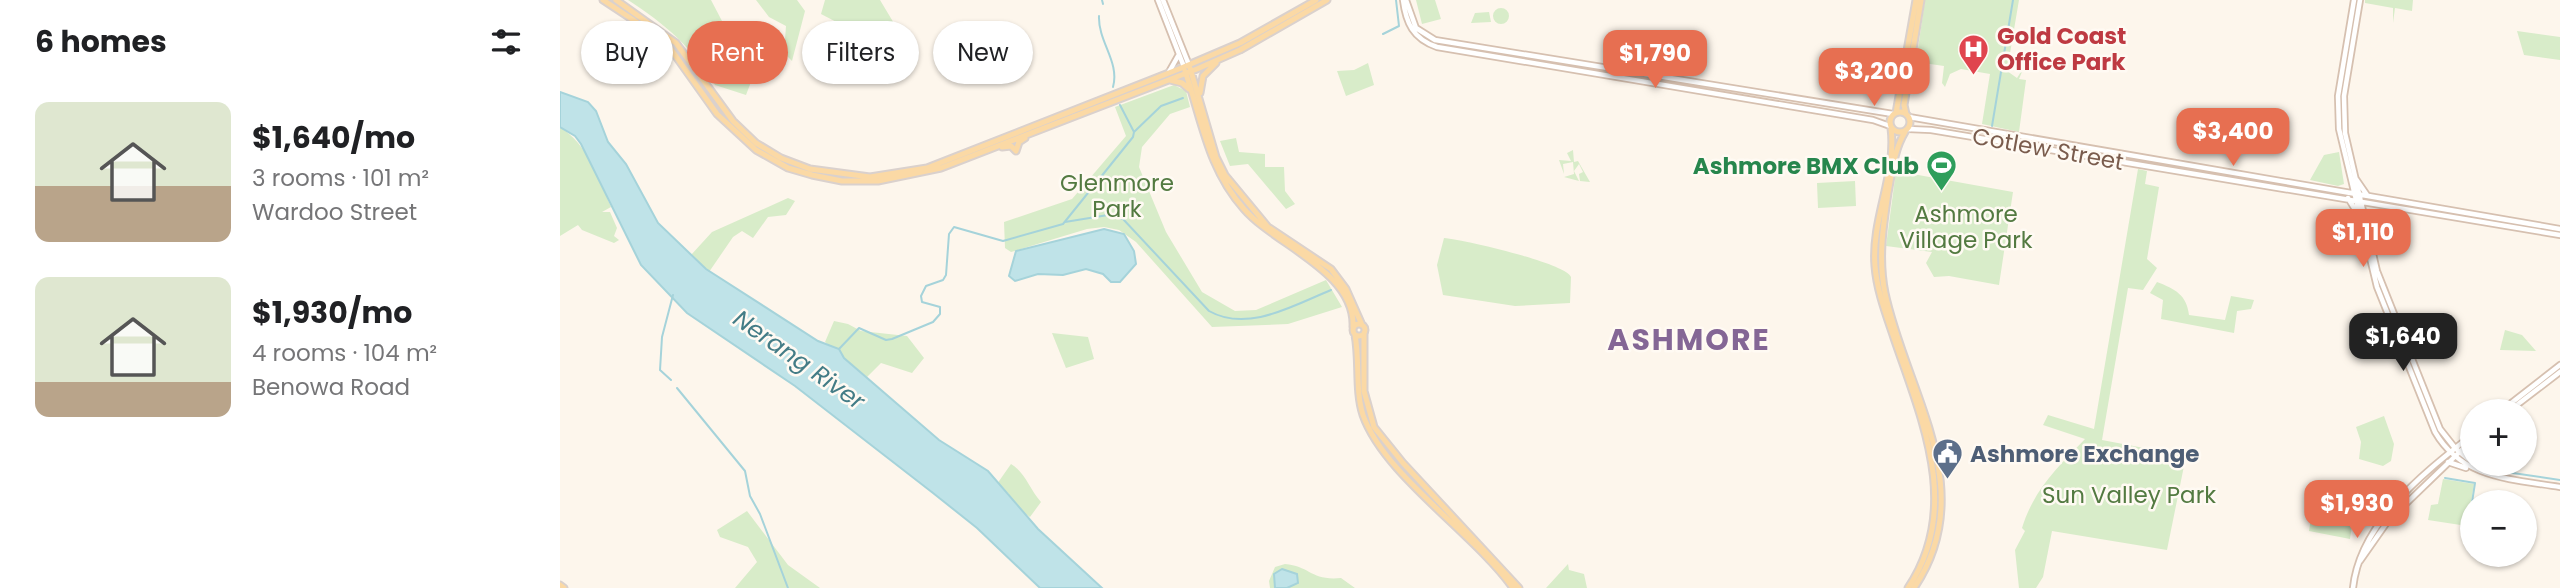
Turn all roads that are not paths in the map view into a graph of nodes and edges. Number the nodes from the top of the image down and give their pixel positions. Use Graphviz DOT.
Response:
graph roads {
  1 [pos="603,0"];
  2 [pos="616,0"];
  3 [pos="1161,0"];
  4 [pos="1316,0"];
  5 [pos="1327,0"];
  6 [pos="1404,0"];
  7 [pos="1916,0"];
  8 [pos="1921,0"];
  9 [pos="2354,0"];
  10 [pos="2360,0"];
  11 [pos="1181,55"];
  12 [pos="1222,58"];
  13 [pos="1196,62"];
  14 [pos="1188,69"];
  15 [pos="1167,77"];
  16 [pos="1191,91"];
  17 [pos="1200,96"];
  18 [pos="1894,113"];
  19 [pos="1908,115"];
  20 [pos="1891,127"];
  21 [pos="1907,130"];
  22 [pos="1030,134"];
  23 [pos="994,148"];
  24 [pos="2353,178"];
  25 [pos="2329,190"];
  26 [pos="2360,197"];
  27 [pos="2348,198"];
  28 [pos="2492,216"];
  29 [pos="2360,217"];
  30 [pos="2502,225"];
  31 [pos="2560,229"];
  32 [pos="2560,235"];
  33 [pos="1362,325"];
  34 [pos="1353,327"];
  35 [pos="1364,334"];
  36 [pos="1355,335"];
  37 [pos="2560,365"];
  38 [pos="2560,372"];
  39 [pos="2516,399"];
  40 [pos="2525,399"];
  41 [pos="2460,446"];
  42 [pos="2460,448"];
  43 [pos="2454,452"];
  44 [pos="2460,455"];
  45 [pos="2460,457"];
  46 [pos="2445,464"];
  47 [pos="2460,465"];
  48 [pos="2494,476"];
  49 [pos="2498,477"];
  50 [pos="2560,487"];
  51 [pos="2354,576"];
  52 [pos="1513,588"];
  53 [pos="1519,588"];
  54 [pos="1908,588"];
  55 [pos="1914,588"];
  56 [pos="2353,588"];
  1 -- 23 [label="main road"];
  2 -- 15 [label="main road"];
  3 -- 11 [label="main road"];
  4 -- 13 [label="main road"];
  5 -- 12 [label="main road"];
  6 -- 18 [label="main road"];
  6 -- 20 [label="main road"];
  7 -- 18 [label="main road"];
  8 -- 19 [label="main road"];
  9 -- 24 [label="main road"];
  10 -- 24 [label="main road"];
  11 -- 13 [label="main road"];
  11 -- 14 [label="main road"];
  11 -- 15 [label="main road"];
  12 -- 14 [label="main road"];
  12 -- 17 [label="main road"];
  13 -- 14 [label="main road"];
  14 -- 15 [label="main road"];
  14 -- 16 [label="main road"];
  14 -- 17 [label="main road"];
  15 -- 16 [label="main road"];
  15 -- 22 [label="main road"];
  16 -- 34 [label="main road"];
  17 -- 33 [label="main road"];
  18 -- 19 [label="main road"];
  18 -- 20 [label="main road"];
  19 -- 21 [label="main road"];
  19 -- 25 [label="main road, Cotlew Street"];
  20 -- 21 [label="main road"];
  20 -- 54 [label="main road"];
  21 -- 27 [label="main road, Cotlew Street"];
  21 -- 55 [label="main road"];
  22 -- 23 [label="main road"];
  22 -- 23 [label="main road"];
  24 -- 25 [label="main road"];
  24 -- 26 [label="main road"];
  24 -- 26 [label="main road"];
  25 -- 26 [label="main road, Cotlew Street"];
  26 -- 27 [label="main road, Cotlew Street"];
  26 -- 28 [label="main road, Cotlew Street"];
  26 -- 29 [label="main road"];
  26 -- 30 [label="main road, Cotlew Street"];
  26 -- 43 [label="main road"];
  27 -- 29 [label="main road"];
  28 -- 30 [label="main road"];
  28 -- 31 [label="main road, Cotlew Street"];
  29 -- 43 [label="main road"];
  30 -- 32 [label="main road, Cotlew Street"];
  33 -- 34 [label="main road"];
  33 -- 35 [label="main road"];
  34 -- 36 [label="main road"];
  35 -- 36 [label="main road"];
  35 -- 53 [label="main road"];
  36 -- 52 [label="main road"];
  37 -- 39 [label="main road"];
  38 -- 40 [label="main road"];
  41 -- 43 [label="main road"];
  42 -- 43 [label="main road"];
  43 -- 44 [label="main road"];
  43 -- 45 [label="main road"];
  43 -- 46 [label="main road"];
  43 -- 51 [label="main road"];
  46 -- 47 [label="main road"];
  46 -- 51 [label="main road"];
  48 -- 49 [label="main road"];
  49 -- 50 [label="main road"];
  51 -- 56 [label="main road"];
}
